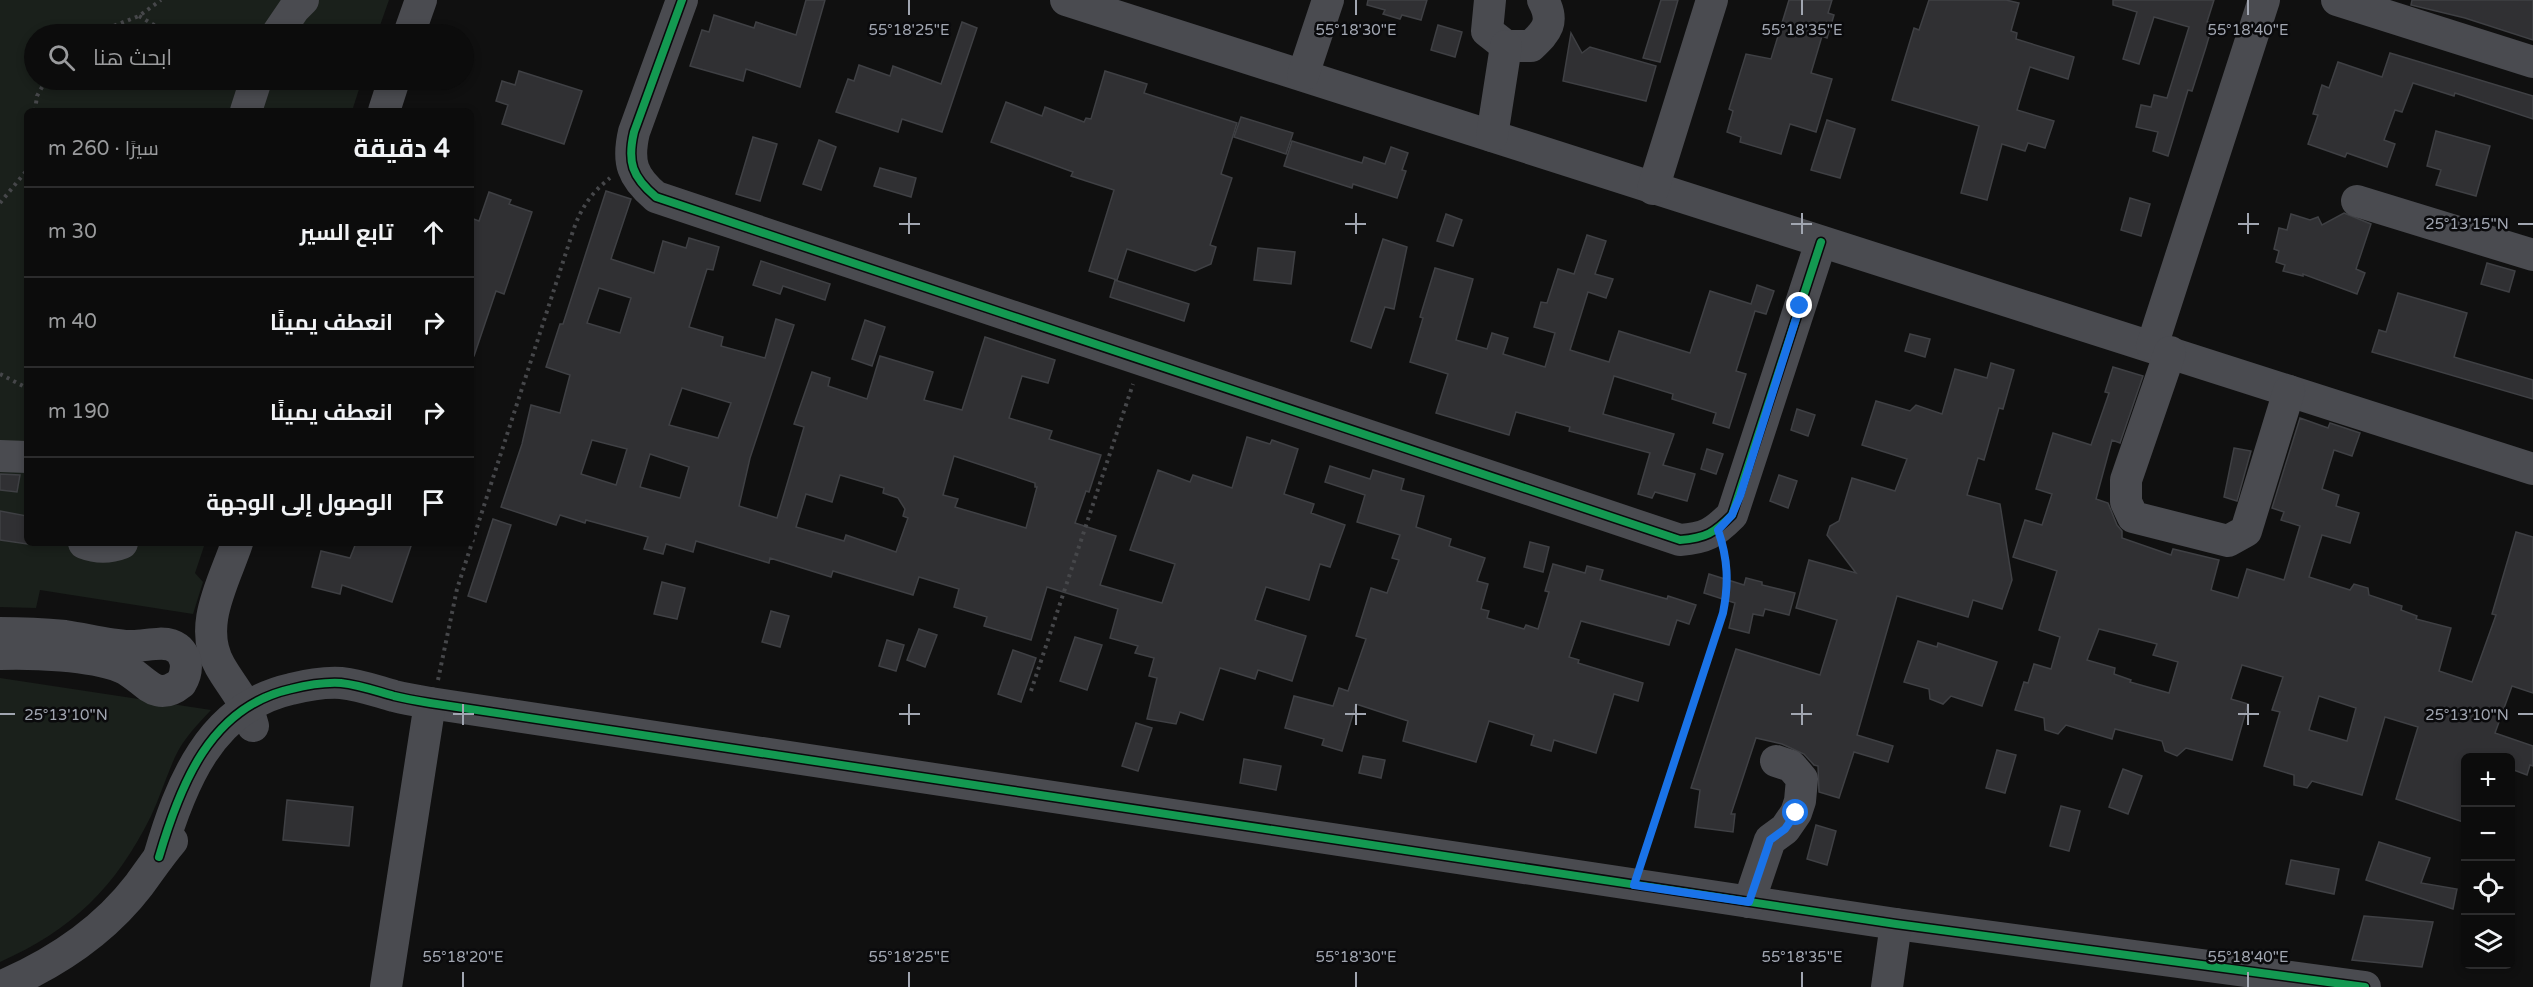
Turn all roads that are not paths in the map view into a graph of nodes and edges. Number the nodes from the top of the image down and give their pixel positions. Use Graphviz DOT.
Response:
graph roads {
  1 [pos="303,0"];
  2 [pos="421,0"];
  3 [pos="682,0"];
  4 [pos="1066,0"];
  5 [pos="1328,0"];
  6 [pos="1490,0"];
  7 [pos="1543,0"];
  8 [pos="1712,0"];
  9 [pos="2264,0"];
  10 [pos="2337,0"];
  11 [pos="284,24"];
  12 [pos="413,24"];
  13 [pos="1506,46"];
  14 [pos="2533,62"];
  15 [pos="1303,75"];
  16 [pos="253,90"];
  17 [pos="391,90"];
  18 [pos="247,108"];
  19 [pos="385,108"];
  20 [pos="1492,136"];
  21 [pos="1653,189"];
  22 [pos="2357,201"];
  23 [pos="1821,242"];
  24 [pos="2533,255"];
  25 [pos="2161,349"];
  26 [pos="2289,391"];
  27 [pos="0,456"];
  28 [pos="24,457"];
  29 [pos="2533,469"];
  30 [pos="91,546"];
  31 [pos="115,546"];
  32 [pos="236,546"];
  33 [pos="0,633"];
  34 [pos="0,654"];
  35 [pos="430,703"];
  36 [pos="250,716"];
  37 [pos="1776,761"];
  38 [pos="1749,902"];
  39 [pos="1896,924"];
  40 [pos="0,987"];
  41 [pos="386,987"];
  42 [pos="1887,987"];
  43 [pos="2365,987"];
  1 -- 11 [label="street"];
  2 -- 12 [label="street"];
  3 -- 23 [label="street"];
  4 -- 15 [label="street"];
  5 -- 15 [label="street"];
  6 -- 13 [label="street"];
  7 -- 13 [label="street"];
  8 -- 21 [label="street"];
  9 -- 25 [label="street"];
  10 -- 14 [label="street"];
  13 -- 20 [label="street"];
  15 -- 20 [label="street"];
  16 -- 18 [label="street"];
  17 -- 19 [label="street"];
  20 -- 21 [label="street"];
  21 -- 23 [label="street"];
  22 -- 24 [label="street"];
  23 -- 25 [label="street"];
  25 -- 26 [label="street"];
  25 -- 26 [label="street"];
  26 -- 29 [label="street"];
  27 -- 28 [label="street"];
  30 -- 31 [label="street"];
  32 -- 36 [label="street"];
  33 -- 34 [label="street"];
  35 -- 36 [label="street"];
  35 -- 38 [label="street"];
  35 -- 41 [label="street"];
  36 -- 40 [label="street"];
  37 -- 38 [label="street"];
  38 -- 39 [label="street"];
  39 -- 42 [label="street"];
  39 -- 43 [label="street"];
}
